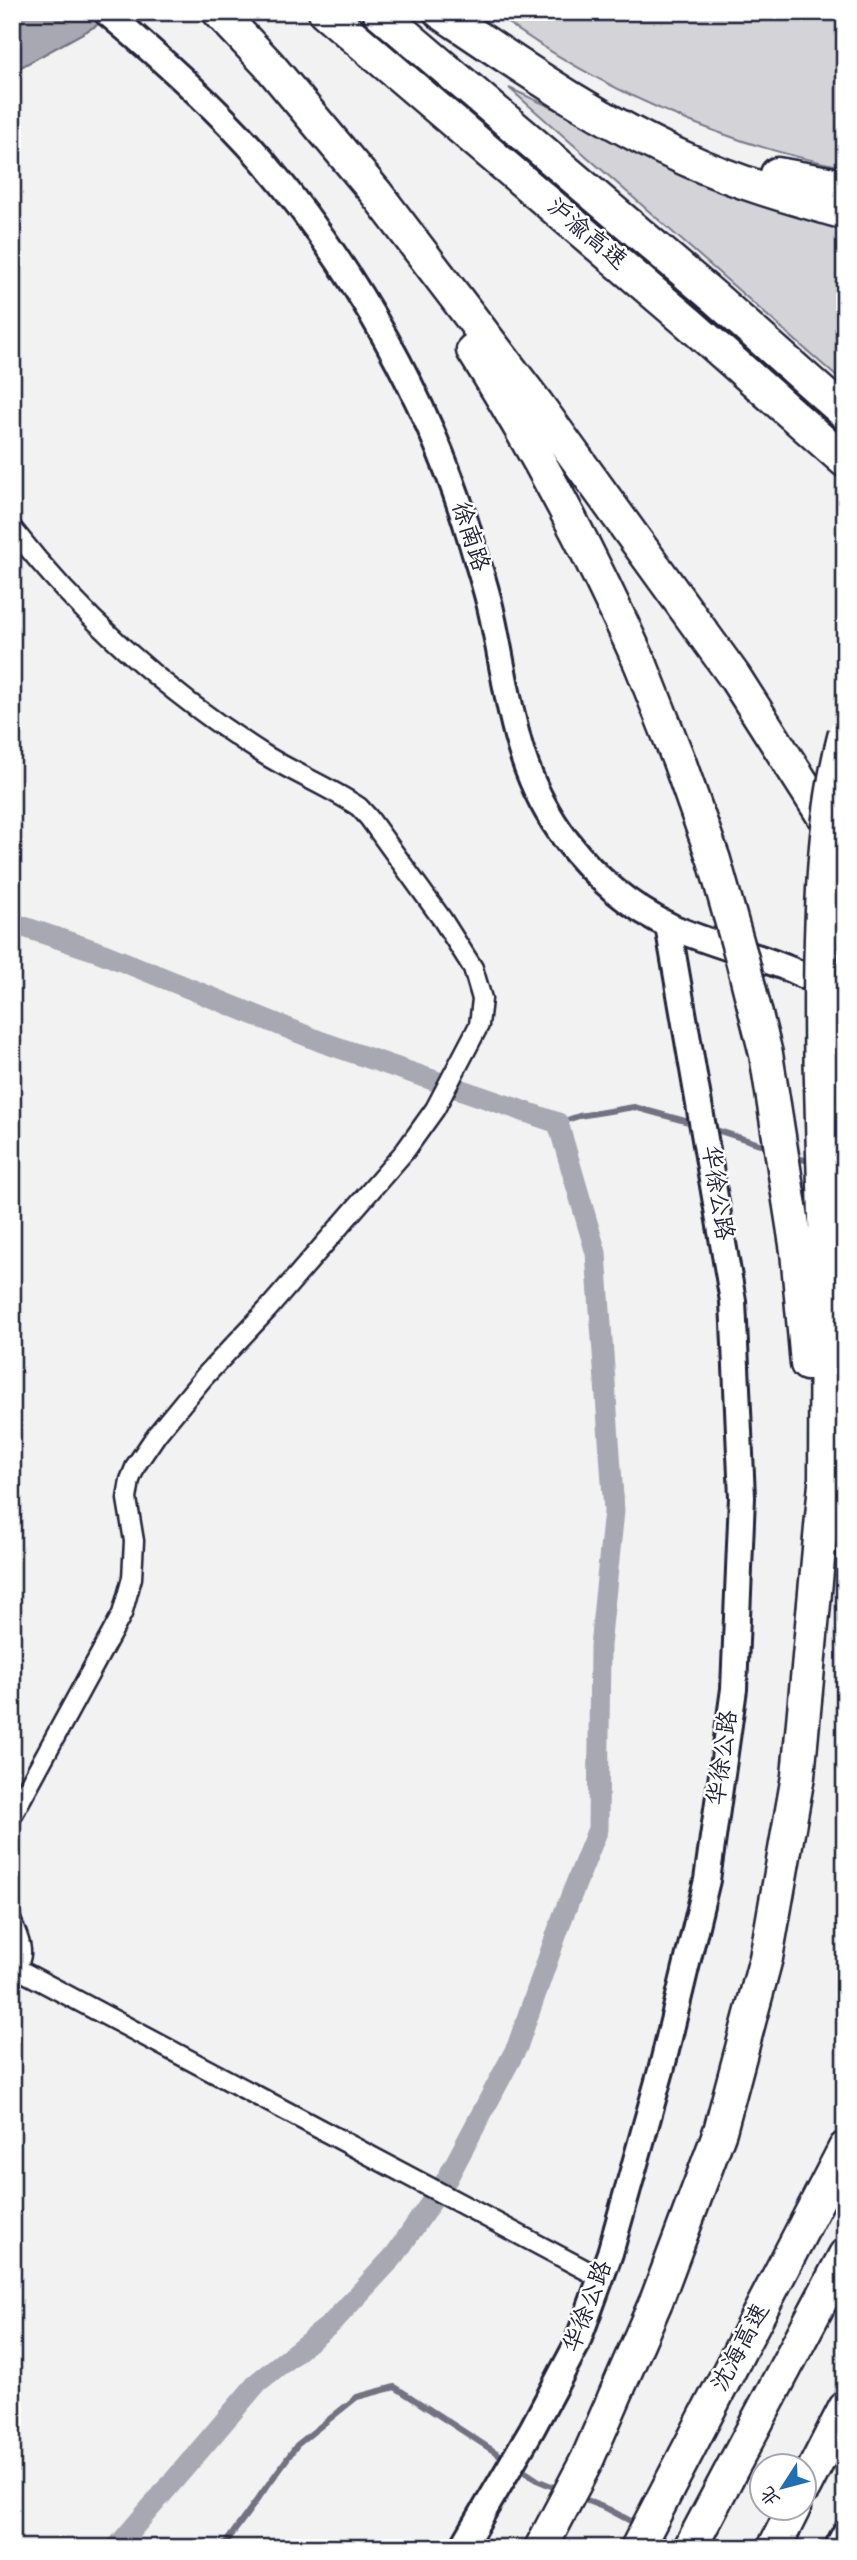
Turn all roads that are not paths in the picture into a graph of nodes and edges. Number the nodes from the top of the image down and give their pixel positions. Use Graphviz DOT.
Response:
graph roads {
  1 [pos="219,12"];
  2 [pos="318,12"];
  3 [pos="325,12"];
  4 [pos="379,12"];
  5 [pos="440,12"];
  6 [pos="111,17"];
  7 [pos="268,64"];
  8 [pos="415,90"];
  9 [pos="580,103"];
  10 [pos="845,187"];
  11 [pos="845,213"];
  12 [pos="845,414"];
  13 [pos="845,461"];
  14 [pos="12,528"];
  15 [pos="845,733"];
  16 [pos="845,850"];
  17 [pos="668,925"];
  18 [pos="845,1000"];
  19 [pos="811,1249"];
  20 [pos="12,1816"];
  21 [pos="12,1922"];
  22 [pos="14,1968"];
  23 [pos="845,2147"];
  24 [pos="845,2255"];
  25 [pos="601,2278"];
  26 [pos="845,2408"];
  27 [pos="818,2461"];
  28 [pos="787,2522"];
  29 [pos="845,2533"];
  30 [pos="697,2535"];
  31 [pos="544,2542"];
  32 [pos="462,2548"];
  33 [pos="637,2548"];
  34 [pos="774,2548"];
  35 [pos="837,2548"];
  1 -- 7 [label="highway"];
  2 -- 8 [label="highway"];
  3 -- 8 [label="highway, 沪渝高速"];
  4 -- 12 [label="highway, 沪渝高速"];
  5 -- 9 [label="highway"];
  6 -- 17 [label="street, 徐南路"];
  7 -- 16 [label="highway"];
  7 -- 19 [label="highway, bridge"];
  8 -- 13 [label="highway, 沪渝高速"];
  9 -- 10 [label="highway"];
  9 -- 11 [label="highway"];
  14 -- 20 [label="street"];
  15 -- 19 [label="highway, bridge"];
  17 -- 18 [label="street, 徐南路"];
  17 -- 25 [label="street, 华徐公路"];
  19 -- 31 [label="highway"];
  21 -- 22 [label="street"];
  22 -- 25 [label="street"];
  23 -- 33 [label="highway, 沈海高速"];
  24 -- 30 [label="highway, 沈海高速"];
  25 -- 32 [label="street, 华徐公路"];
  26 -- 27 [label="highway"];
  28 -- 34 [label="highway"];
  29 -- 35 [label="street"];
}
